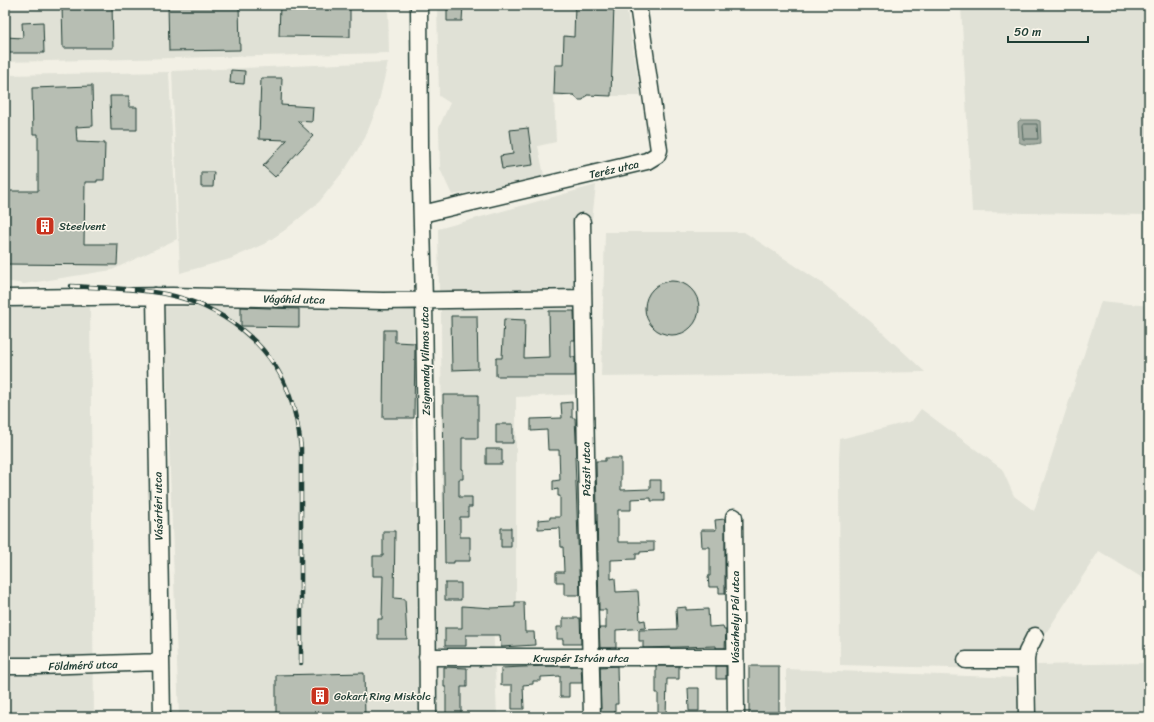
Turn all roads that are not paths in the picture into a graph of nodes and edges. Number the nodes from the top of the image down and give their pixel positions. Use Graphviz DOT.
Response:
graph roads {
  1 [pos="419,5"];
  2 [pos="638,5"];
  3 [pos="422,214"];
  4 [pos="582,222"];
  5 [pos="155,296"];
  6 [pos="5,298"];
  7 [pos="583,298"];
  8 [pos="424,301"];
  9 [pos="734,517"];
  10 [pos="1035,636"];
  11 [pos="427,656"];
  12 [pos="735,657"];
  13 [pos="590,658"];
  14 [pos="966,660"];
  15 [pos="1026,660"];
  16 [pos="161,662"];
  17 [pos="5,666"];
  18 [pos="162,717"];
  19 [pos="428,717"];
  20 [pos="592,717"];
  21 [pos="736,717"];
  22 [pos="1027,717"];
  1 -- 3 [label="street, Zsigmondy Vilmos utca"];
  2 -- 3 [label="street, Teréz utca"];
  3 -- 8 [label="street, Zsigmondy Vilmos utca"];
  4 -- 7 [label="street, Pázsit utca"];
  5 -- 6 [label="street, Vágóhíd utca"];
  5 -- 8 [label="street, Vágóhíd utca"];
  5 -- 16 [label="street, Vásártéri utca"];
  7 -- 8 [label="street, Vágóhíd utca"];
  7 -- 13 [label="street, Pázsit utca"];
  8 -- 11 [label="street, Zsigmondy Vilmos utca"];
  9 -- 12 [label="street, Vásárhelyi Pál utca"];
  10 -- 15 [label="street"];
  11 -- 13 [label="street, Kruspér István utca"];
  11 -- 19 [label="street, Zsigmondy Vilmos utca"];
  12 -- 13 [label="street, Kruspér István utca"];
  12 -- 21 [label="street, Vásárhelyi Pál utca"];
  13 -- 20 [label="street, Pázsit utca"];
  14 -- 15 [label="street"];
  15 -- 22 [label="street"];
  16 -- 17 [label="street, Földmérő utca"];
  16 -- 18 [label="street, Vásártéri utca"];
}
